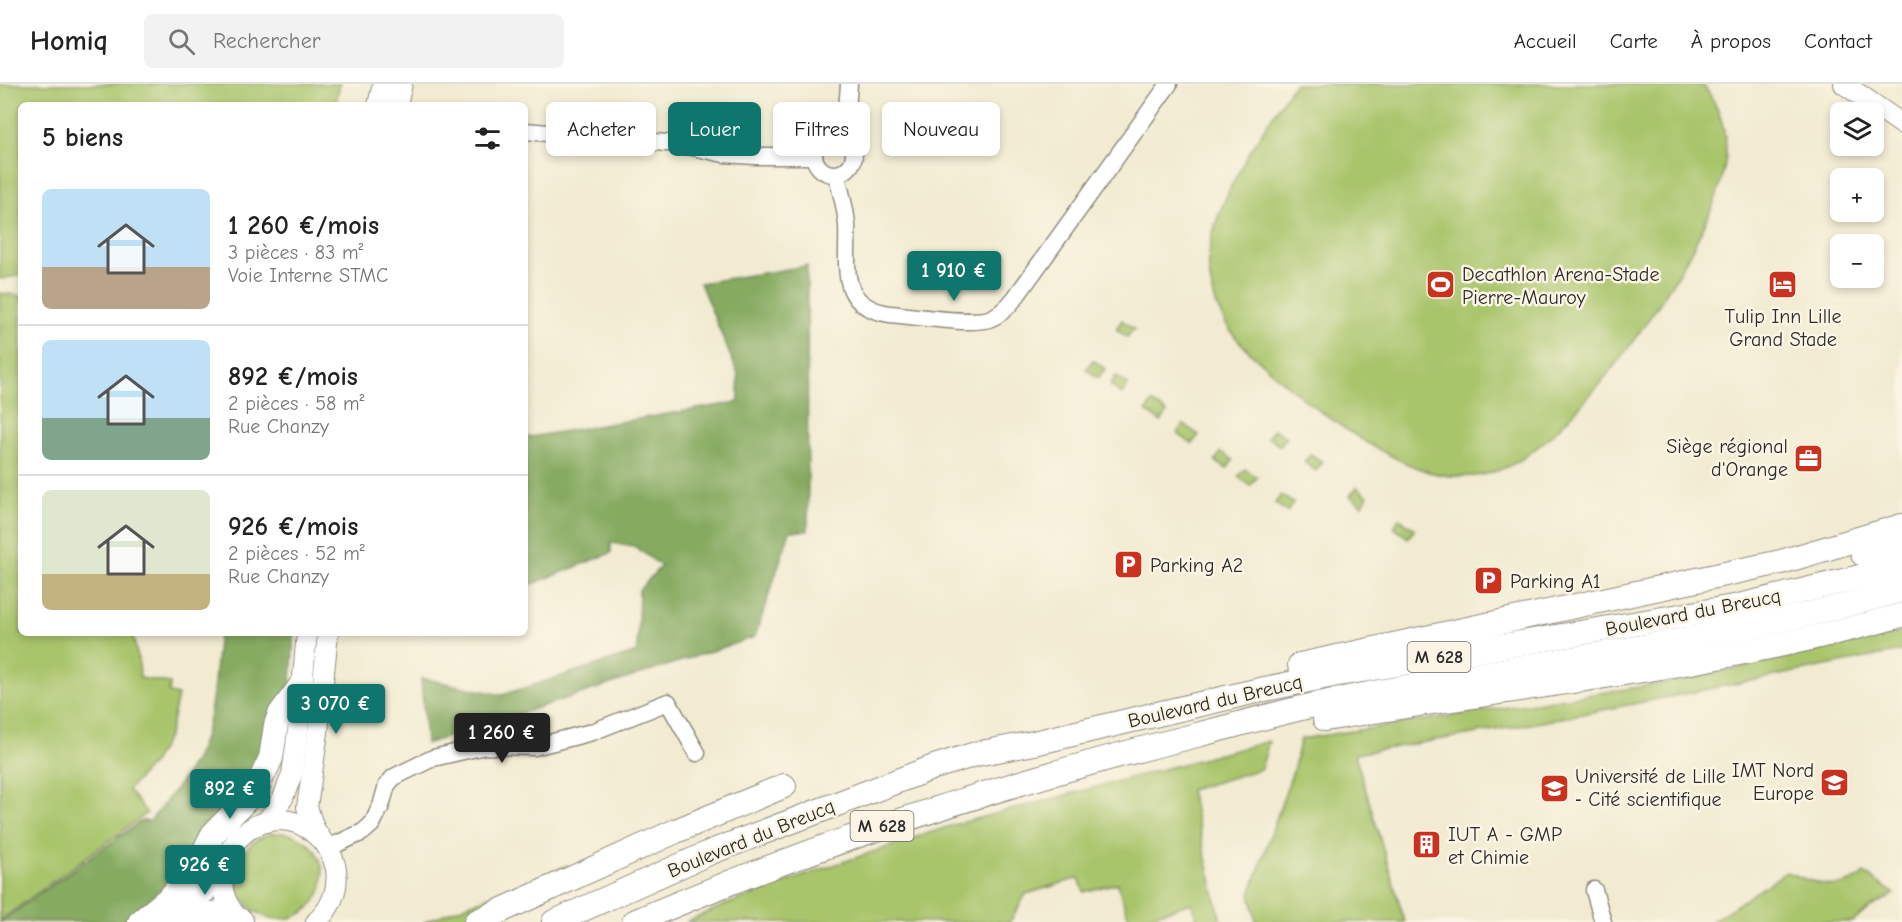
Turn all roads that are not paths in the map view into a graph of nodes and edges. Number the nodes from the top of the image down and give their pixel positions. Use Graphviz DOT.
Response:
graph roads {
  1 [pos="383,84"];
  2 [pos="402,84"];
  3 [pos="849,84"];
  4 [pos="1168,84"];
  5 [pos="1844,84"];
  6 [pos="379,102"];
  7 [pos="398,102"];
  8 [pos="848,102"];
  9 [pos="1902,124"];
  10 [pos="528,131"];
  11 [pos="773,156"];
  12 [pos="814,156"];
  13 [pos="854,156"];
  14 [pos="837,174"];
  15 [pos="1902,526"];
  16 [pos="1902,544"];
  17 [pos="1902,567"];
  18 [pos="1902,590"];
  19 [pos="1902,615"];
  20 [pos="1902,624"];
  21 [pos="1486,626"];
  22 [pos="307,636"];
  23 [pos="328,636"];
  24 [pos="1816,638"];
  25 [pos="302,684"];
  26 [pos="1136,750"];
  27 [pos="697,753"];
  28 [pos="976,754"];
  29 [pos="784,786"];
  30 [pos="266,822"];
  31 [pos="326,845"];
  32 [pos="226,857"];
  33 [pos="1594,890"];
  34 [pos="317,921"];
  35 [pos="140,922"];
  36 [pos="163,922"];
  37 [pos="185,922"];
  38 [pos="242,922"];
  39 [pos="476,922"];
  40 [pos="554,922"];
  41 [pos="634,922"];
  42 [pos="1604,922"];
  1 -- 6 [label="main road"];
  2 -- 7 [label="main road"];
  3 -- 8 [label="street"];
  4 -- 14 [label="street"];
  5 -- 9 [label="main road"];
  10 -- 11 [label="street"];
  12 -- 14 [label="street"];
  13 -- 14 [label="street"];
  15 -- 21 [label="highway, M 628"];
  16 -- 21 [label="highway, M 628"];
  17 -- 28 [label="highway, Boulevard du Breucq / M 628"];
  18 -- 26 [label="highway, Boulevard du Breucq / M 628"];
  19 -- 24 [label="highway, M 628"];
  20 -- 24 [label="highway"];
  21 -- 28 [label="highway, M 628"];
  22 -- 25 [label="main road"];
  23 -- 31 [label="main road"];
  24 -- 26 [label="highway, M 628"];
  25 -- 30 [label="main road"];
  25 -- 35 [label="highway"];
  26 -- 41 [label="highway, Boulevard du Breucq / M 628"];
  27 -- 31 [label="street"];
  28 -- 40 [label="highway, Boulevard du Breucq / M 628"];
  29 -- 39 [label="highway"];
  30 -- 31 [label="main road"];
  30 -- 32 [label="main road"];
  31 -- 34 [label="main road"];
  32 -- 36 [label="highway"];
  32 -- 38 [label="main road"];
  33 -- 42 [label="street"];
  37 -- 38 [label="highway"];
}
